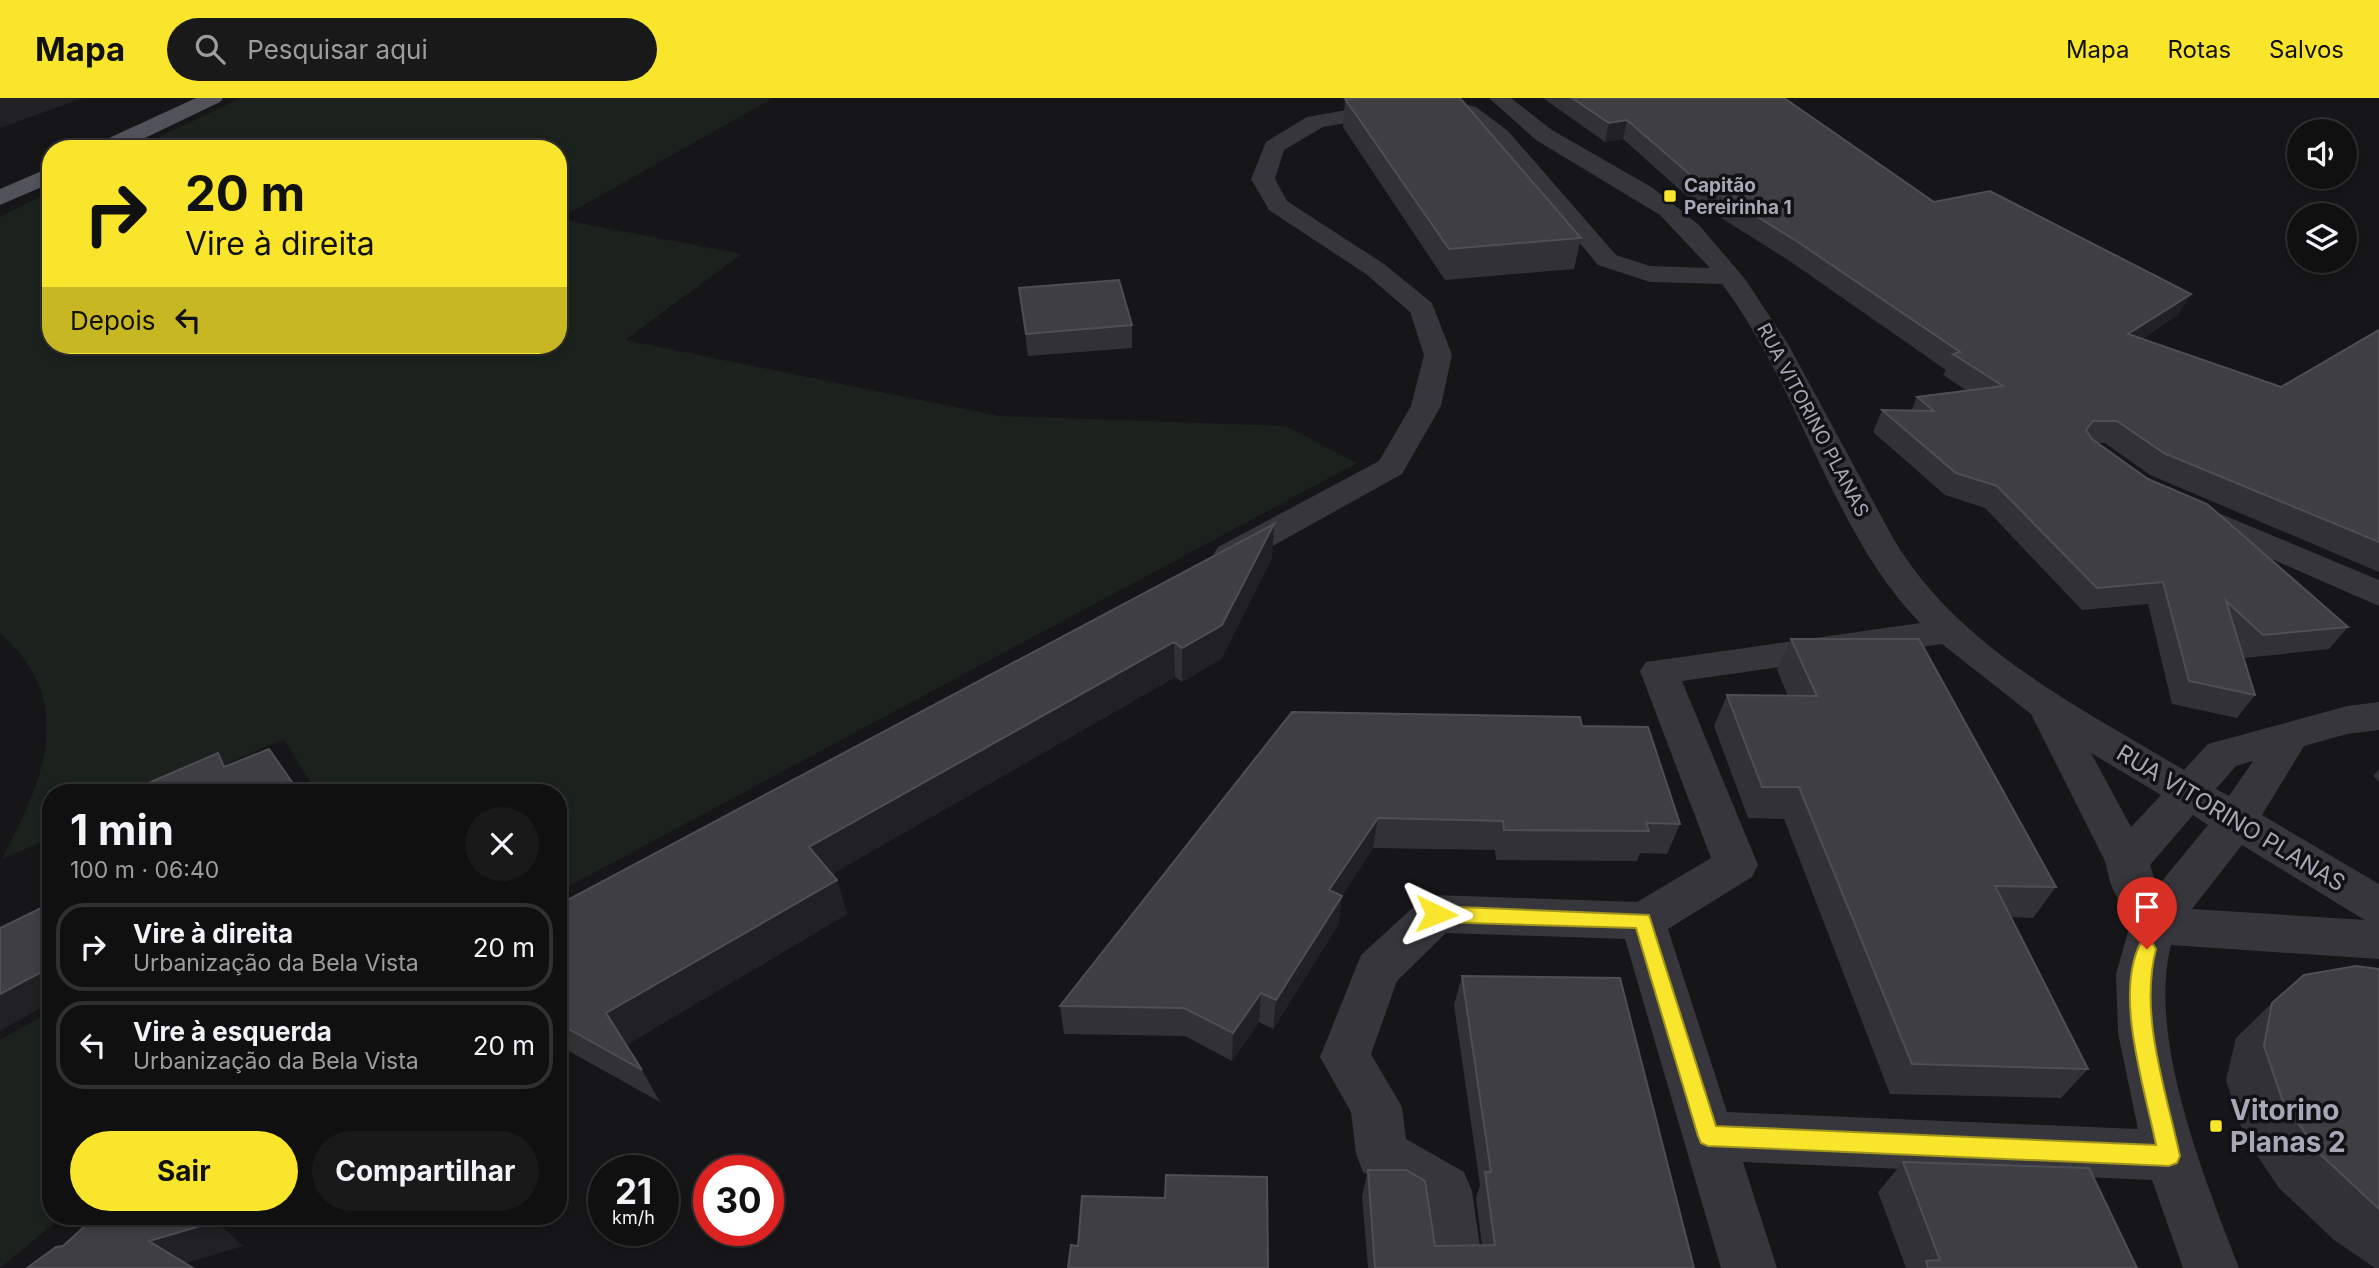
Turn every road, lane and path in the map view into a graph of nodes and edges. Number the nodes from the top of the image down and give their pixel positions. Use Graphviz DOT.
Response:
graph roads {
  1 [pos="213,98"];
  2 [pos="1499,98"];
  3 [pos="123,140"];
  4 [pos="42,178"];
  5 [pos="0,198"];
  6 [pos="1727,276"];
  7 [pos="2159,497"];
  8 [pos="1206,568"];
  9 [pos="2379,594"];
  10 [pos="1950,631"];
  11 [pos="2047,707"];
  12 [pos="2379,716"];
  13 [pos="2289,738"];
  14 [pos="2188,792"];
  15 [pos="2236,821"];
  16 [pos="2127,861"];
  17 [pos="2379,906"];
  18 [pos="1643,921"];
  19 [pos="2153,925"];
  20 [pos="2379,940"];
  21 [pos="1708,1136"];
  22 [pos="2169,1156"];
  23 [pos="1455,1268"];
  24 [pos="1749,1268"];
  25 [pos="2211,1268"];
  1 -- 3 [label="main road"];
  2 -- 6 [label="street, RUA VITORINO PLANAS"];
  4 -- 5 [label="main road"];
  6 -- 8 [label="street"];
  6 -- 10 [label="street, RUA VITORINO PLANAS"];
  7 -- 9 [label="street"];
  10 -- 11 [label="street, RUA VITORINO PLANAS"];
  10 -- 18 [label="street"];
  11 -- 14 [label="street, RUA VITORINO PLANAS"];
  11 -- 16 [label="street, RUA VITORINO PLANAS"];
  12 -- 13 [label="street"];
  13 -- 14 [label="street"];
  13 -- 15 [label="street"];
  14 -- 15 [label="street, RUA VITORINO PLANAS"];
  14 -- 16 [label="street"];
  15 -- 17 [label="street, RUA VITORINO PLANAS"];
  15 -- 19 [label="street"];
  16 -- 19 [label="street, RUA VITORINO PLANAS"];
  18 -- 21 [label="street"];
  18 -- 23 [label="street"];
  19 -- 20 [label="street"];
  19 -- 22 [label="street"];
  21 -- 22 [label="street"];
  21 -- 24 [label="street"];
  22 -- 25 [label="street"];
}
